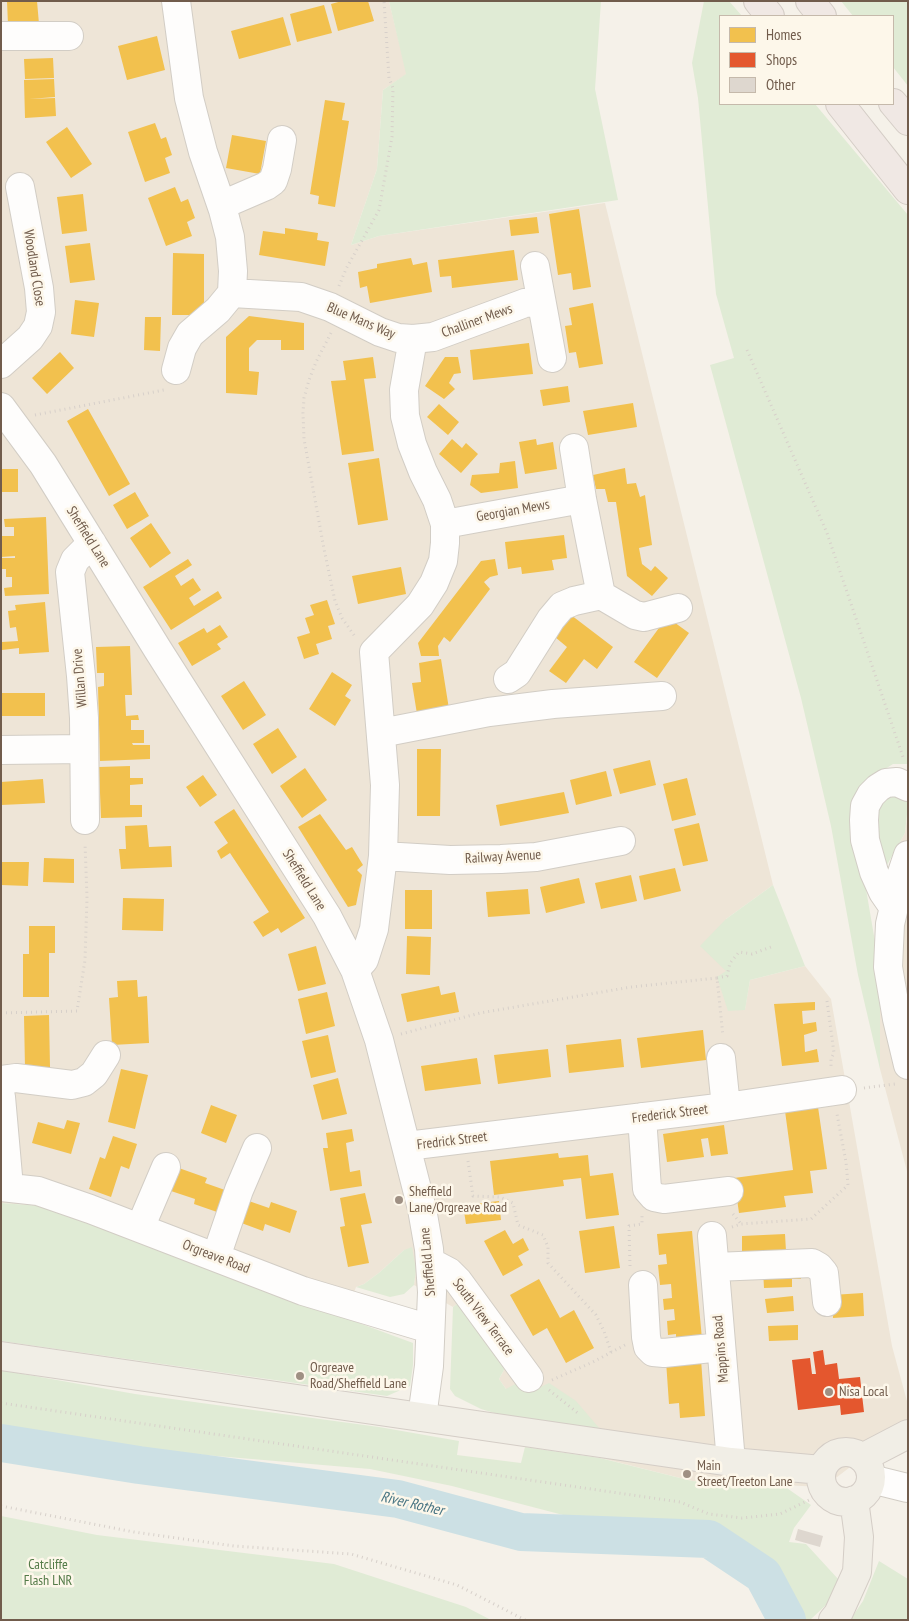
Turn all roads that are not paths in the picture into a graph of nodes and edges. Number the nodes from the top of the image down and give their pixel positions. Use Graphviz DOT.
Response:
graph roads {
  1 [pos="810,1"];
  2 [pos="182,3"];
  3 [pos="821,15"];
  4 [pos="1,36"];
  5 [pos="69,36"];
  6 [pos="894,104"];
  7 [pos="841,105"];
  8 [pos="908,121"];
  9 [pos="282,140"];
  10 [pos="20,187"];
  11 [pos="908,190"];
  12 [pos="222,205"];
  13 [pos="535,266"];
  14 [pos="232,293"];
  15 [pos="541,301"];
  16 [pos="413,339"];
  17 [pos="552,358"];
  18 [pos="1,364"];
  19 [pos="174,380"];
  20 [pos="6,413"];
  21 [pos="574,448"];
  22 [pos="582,499"];
  23 [pos="444,524"];
  24 [pos="92,544"];
  25 [pos="601,595"];
  26 [pos="678,608"];
  27 [pos="508,679"];
  28 [pos="662,696"];
  29 [pos="381,733"];
  30 [pos="83,749"];
  31 [pos="1,750"];
  32 [pos="907,777"];
  33 [pos="85,820"];
  34 [pos="621,841"];
  35 [pos="908,855"];
  36 [pos="383,856"];
  37 [pos="894,908"];
  38 [pos="355,970"];
  39 [pos="106,1055"];
  40 [pos="721,1058"];
  41 [pos="903,1074"];
  42 [pos="1,1080"];
  43 [pos="838,1091"];
  44 [pos="1,1097"];
  45 [pos="726,1107"];
  46 [pos="642,1117"];
  47 [pos="498,1135"];
  48 [pos="406,1146"];
  49 [pos="257,1148"];
  50 [pos="166,1167"];
  51 [pos="5,1187"];
  52 [pos="730,1191"];
  53 [pos="140,1228"];
  54 [pos="712,1236"];
  55 [pos="216,1257"];
  56 [pos="430,1262"];
  57 [pos="715,1268"];
  58 [pos="637,1279"];
  59 [pos="827,1302"];
  60 [pos="430,1329"];
  61 [pos="721,1347"];
  62 [pos="1,1356"];
  63 [pos="535,1382"];
  64 [pos="422,1417"];
  65 [pos="908,1434"];
  66 [pos="731,1462"];
  67 [pos="867,1468"];
  68 [pos="823,1479"];
  69 [pos="908,1488"];
  70 [pos="854,1500"];
  71 [pos="836,1617"];
  1 -- 3 [label="highway"];
  2 -- 12 [label="street"];
  4 -- 5 [label="street"];
  6 -- 8 [label="highway"];
  7 -- 11 [label="highway"];
  9 -- 12 [label="street"];
  10 -- 18 [label="street, Woodland Close"];
  12 -- 14 [label="street"];
  13 -- 15 [label="street"];
  14 -- 16 [label="street, Blue Mans Way"];
  14 -- 19 [label="street"];
  15 -- 16 [label="street, Challiner Mews"];
  15 -- 17 [label="street"];
  16 -- 23 [label="street, Blue Mans Way"];
  20 -- 24 [label="street, Sheffield Lane"];
  21 -- 22 [label="street"];
  22 -- 23 [label="street, Georgian Mews"];
  22 -- 25 [label="street"];
  23 -- 29 [label="street, Blue Mans Way"];
  24 -- 30 [label="street, Willan Drive"];
  24 -- 38 [label="street, Sheffield Lane"];
  25 -- 26 [label="street"];
  25 -- 27 [label="street"];
  28 -- 29 [label="street"];
  29 -- 36 [label="street"];
  30 -- 31 [label="street"];
  30 -- 33 [label="street, Willan Drive"];
  32 -- 37 [label="street"];
  34 -- 36 [label="street, Railway Avenue"];
  35 -- 37 [label="street"];
  36 -- 38 [label="street"];
  37 -- 41 [label="street"];
  38 -- 48 [label="street, Sheffield Lane"];
  39 -- 42 [label="street"];
  40 -- 45 [label="street"];
  43 -- 45 [label="street, Frederick Street"];
  44 -- 51 [label="street"];
  45 -- 46 [label="street, Frederick Street"];
  46 -- 47 [label="street, Frederick Street"];
  46 -- 52 [label="street"];
  47 -- 48 [label="street, Fredrick Street"];
  48 -- 56 [label="street, Sheffield Lane"];
  49 -- 55 [label="street"];
  50 -- 53 [label="street"];
  51 -- 53 [label="street, Orgreave Road"];
  53 -- 55 [label="street, Orgreave Road"];
  54 -- 57 [label="street, Mappins Road"];
  55 -- 60 [label="street, Orgreave Road"];
  56 -- 60 [label="street, Sheffield Lane"];
  56 -- 63 [label="street, South View Terrace"];
  57 -- 59 [label="street"];
  57 -- 61 [label="street, Mappins Road"];
  58 -- 61 [label="street"];
  60 -- 64 [label="street, Sheffield Lane"];
  61 -- 66 [label="street, Mappins Road"];
  62 -- 64 [label="main road"];
  64 -- 66 [label="main road"];
  65 -- 67 [label="main road"];
  66 -- 68 [label="main road"];
  67 -- 68 [label="main road"];
  67 -- 69 [label="street"];
  67 -- 70 [label="main road"];
  68 -- 70 [label="main road"];
  70 -- 71 [label="main road"];
}
